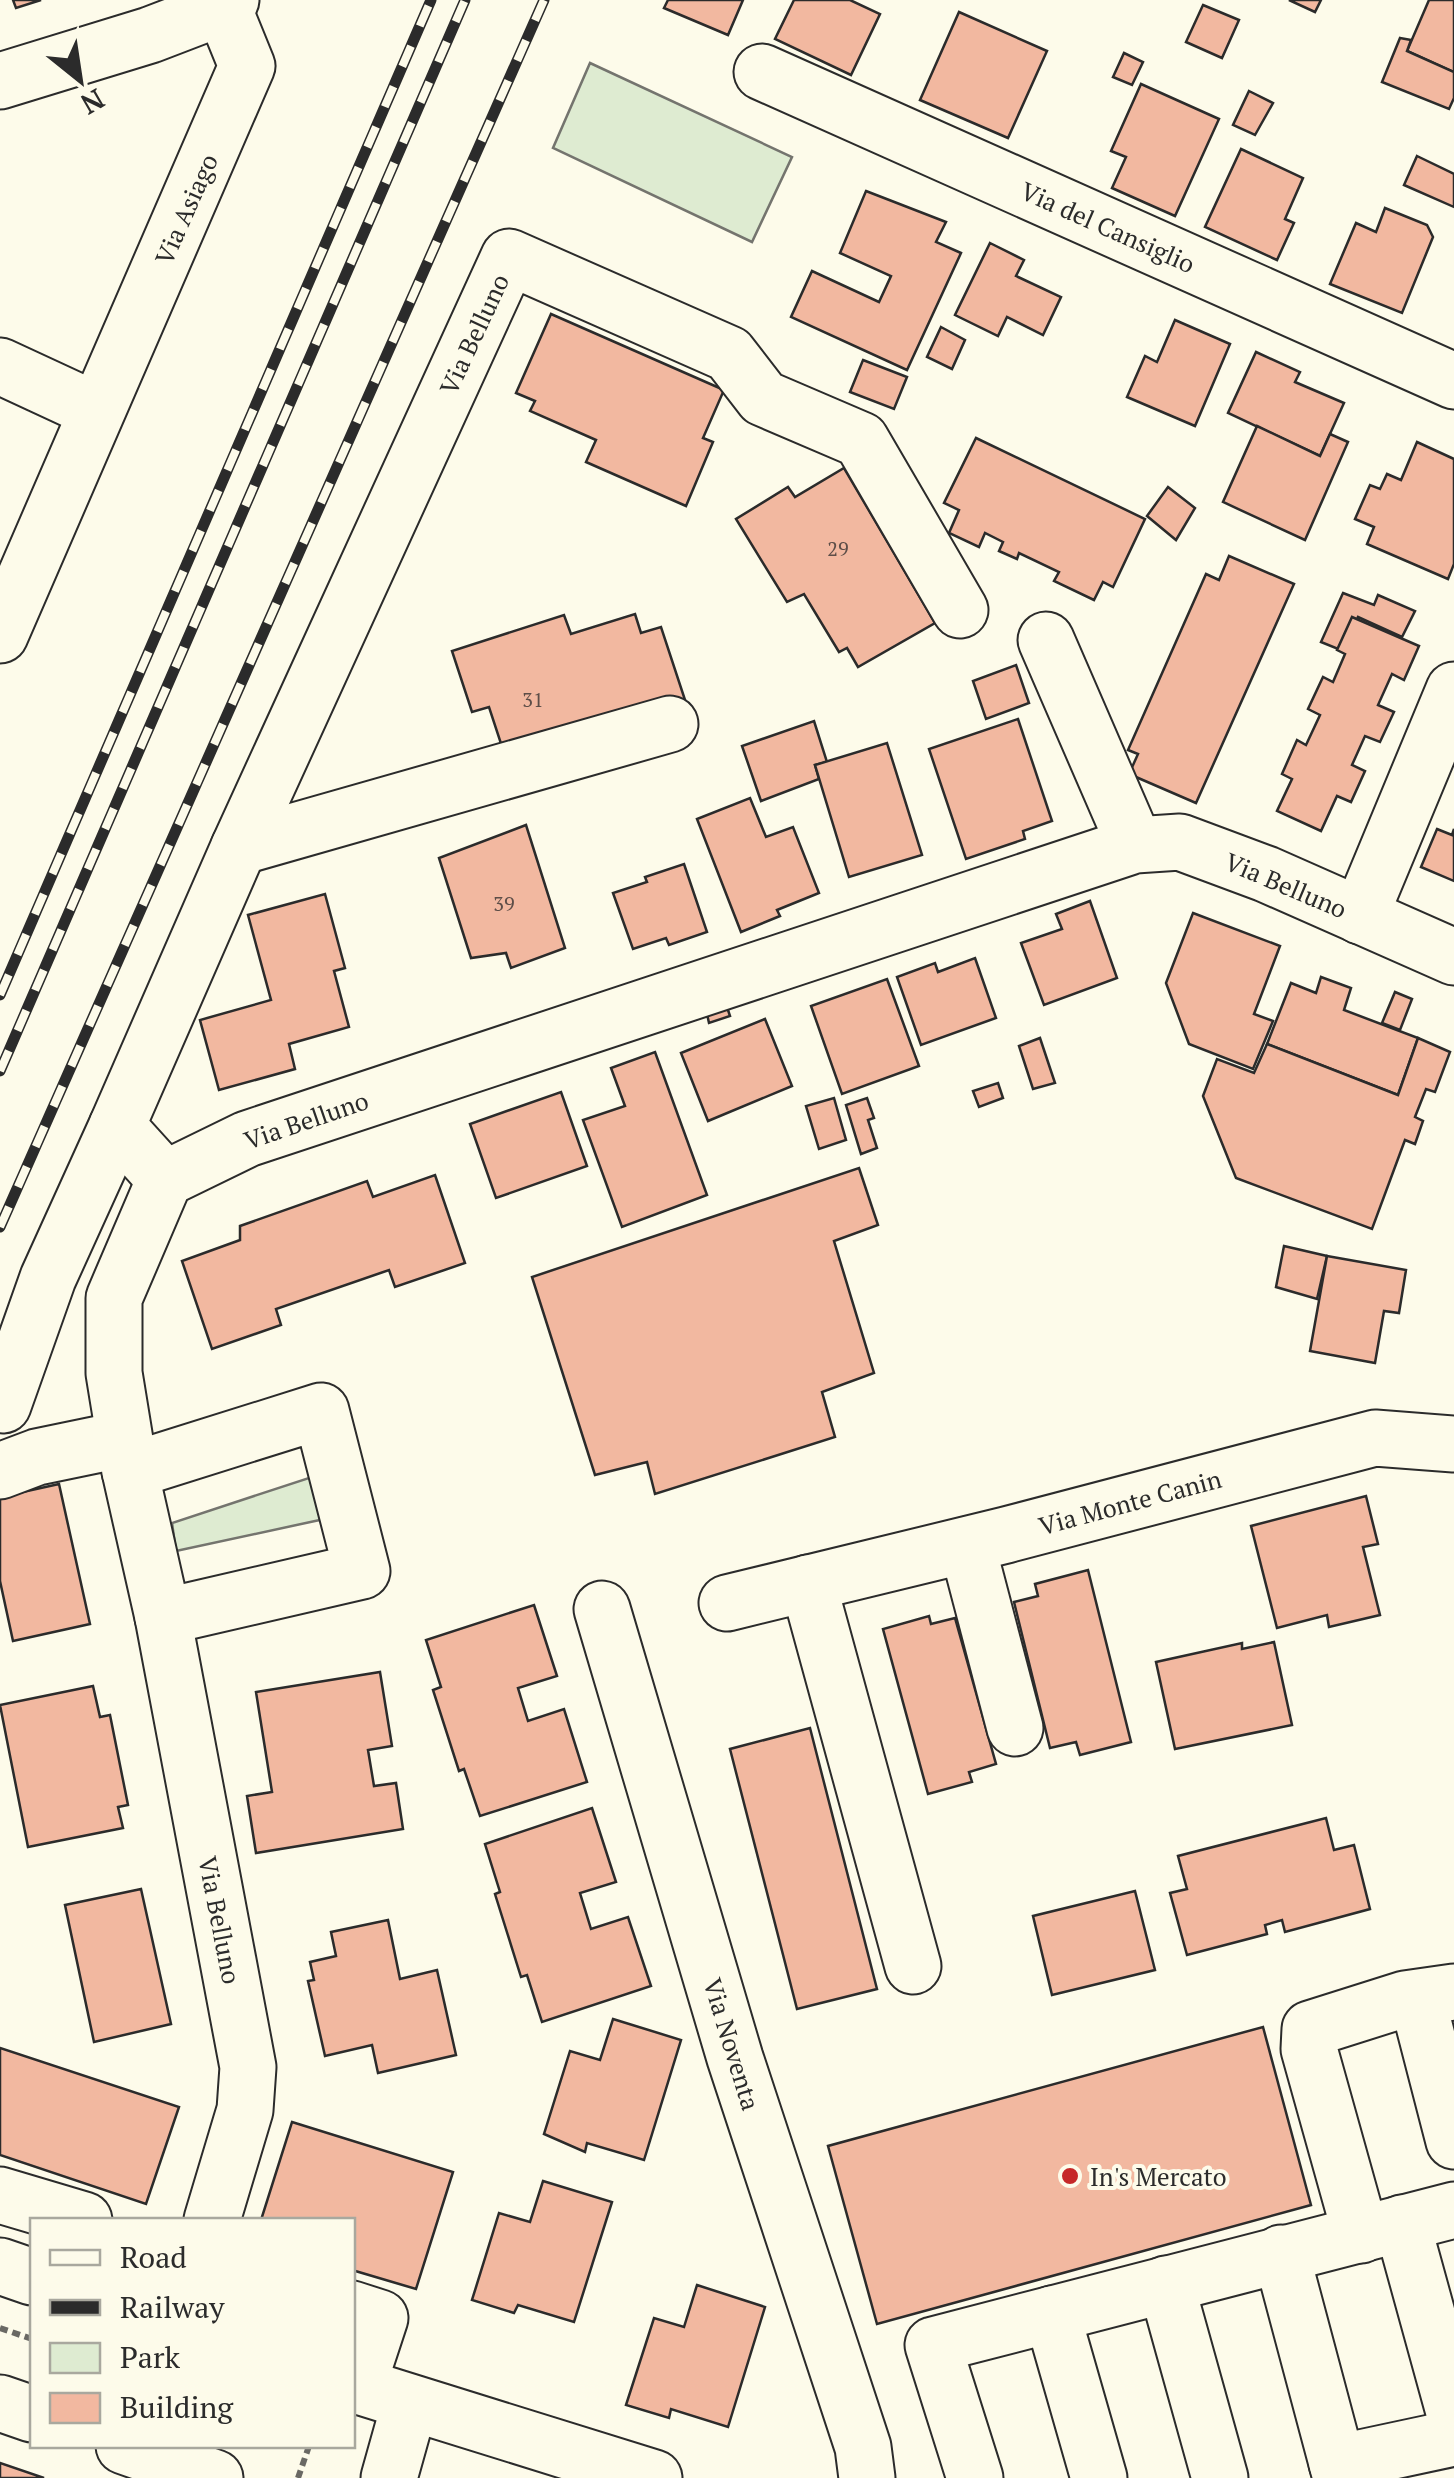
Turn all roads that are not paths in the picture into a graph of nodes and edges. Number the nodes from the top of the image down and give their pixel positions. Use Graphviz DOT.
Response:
graph roads {
  1 [pos="227,3"];
  2 [pos="762,72"];
  3 [pos="0,81"];
  4 [pos="0,366"];
  5 [pos="1454,381"];
  6 [pos="95,410"];
  7 [pos="960,610"];
  8 [pos="0,634"];
  9 [pos="1046,640"];
  10 [pos="1454,690"];
  11 [pos="670,724"];
  12 [pos="1135,844"];
  13 [pos="239,847"];
  14 [pos="1360,916"];
  15 [pos="1447,959"];
  16 [pos="117,1126"];
  17 [pos="165,1180"];
  18 [pos="4,1405"];
  19 [pos="1454,1444"];
  20 [pos="127,1455"];
  21 [pos="0,1471"];
  22 [pos="967,1545"];
  23 [pos="808,1583"];
  24 [pos="727,1604"];
  25 [pos="602,1609"];
  26 [pos="163,1616"];
  27 [pos="1015,1728"];
  28 [pos="912,1966"];
  29 [pos="1436,1995"];
  30 [pos="1454,2141"];
  31 [pos="0,2195"];
  32 [pos="1454,2210"];
  33 [pos="77,2218"];
  34 [pos="213,2218"];
  35 [pos="1381,2229"];
  36 [pos="1281,2253"];
  37 [pos="0,2266"];
  38 [pos="30,2276"];
  39 [pos="1166,2284"];
  40 [pos="355,2309"];
  41 [pos="1052,2314"];
  42 [pos="355,2385"];
  43 [pos="410,2402"];
  44 [pos="0,2403"];
  45 [pos="1454,2412"];
  46 [pos="30,2413"];
  47 [pos="1454,2438"];
  48 [pos="1339,2471"];
  49 [pos="632,2474"];
  50 [pos="389,2478"];
  51 [pos="868,2478"];
  52 [pos="976,2478"];
  53 [pos="1100,2478"];
  54 [pos="1220,2478"];
  1 -- 3 [label="street, Via Asiago"];
  1 -- 6 [label="street, Via Asiago"];
  2 -- 5 [label="street, Via del Cansiglio"];
  4 -- 6 [label="street"];
  6 -- 8 [label="street, Via Asiago"];
  7 -- 13 [label="street, Via Belluno"];
  9 -- 12 [label="street"];
  10 -- 14 [label="street"];
  11 -- 13 [label="street"];
  12 -- 14 [label="street, Via Belluno"];
  12 -- 17 [label="street, Via Belluno"];
  13 -- 16 [label="street, Via Belluno"];
  14 -- 15 [label="street, Via Belluno"];
  16 -- 17 [label="street"];
  16 -- 18 [label="street, Via Belluno"];
  17 -- 20 [label="street, Via Belluno"];
  19 -- 22 [label="street, Via Monte Canin"];
  20 -- 21 [label="street"];
  20 -- 26 [label="street, Via Belluno"];
  20 -- 26 [label="street"];
  22 -- 23 [label="street, Via Monte Canin"];
  22 -- 27 [label="street"];
  23 -- 24 [label="street, Via Monte Canin"];
  23 -- 28 [label="street"];
  25 -- 51 [label="street, Via Noventa"];
  26 -- 34 [label="street, Via Belluno"];
  29 -- 30 [label="street"];
  29 -- 35 [label="street"];
  31 -- 33 [label="street"];
  32 -- 35 [label="street"];
  35 -- 36 [label="street"];
  35 -- 45 [label="street"];
  36 -- 39 [label="street"];
  36 -- 48 [label="street"];
  37 -- 38 [label="street"];
  39 -- 41 [label="street"];
  39 -- 54 [label="street"];
  40 -- 42 [label="street"];
  41 -- 52 [label="street"];
  41 -- 53 [label="street"];
  42 -- 43 [label="street"];
  43 -- 49 [label="street"];
  43 -- 50 [label="street"];
  44 -- 46 [label="street"];
  47 -- 48 [label="street"];
}
